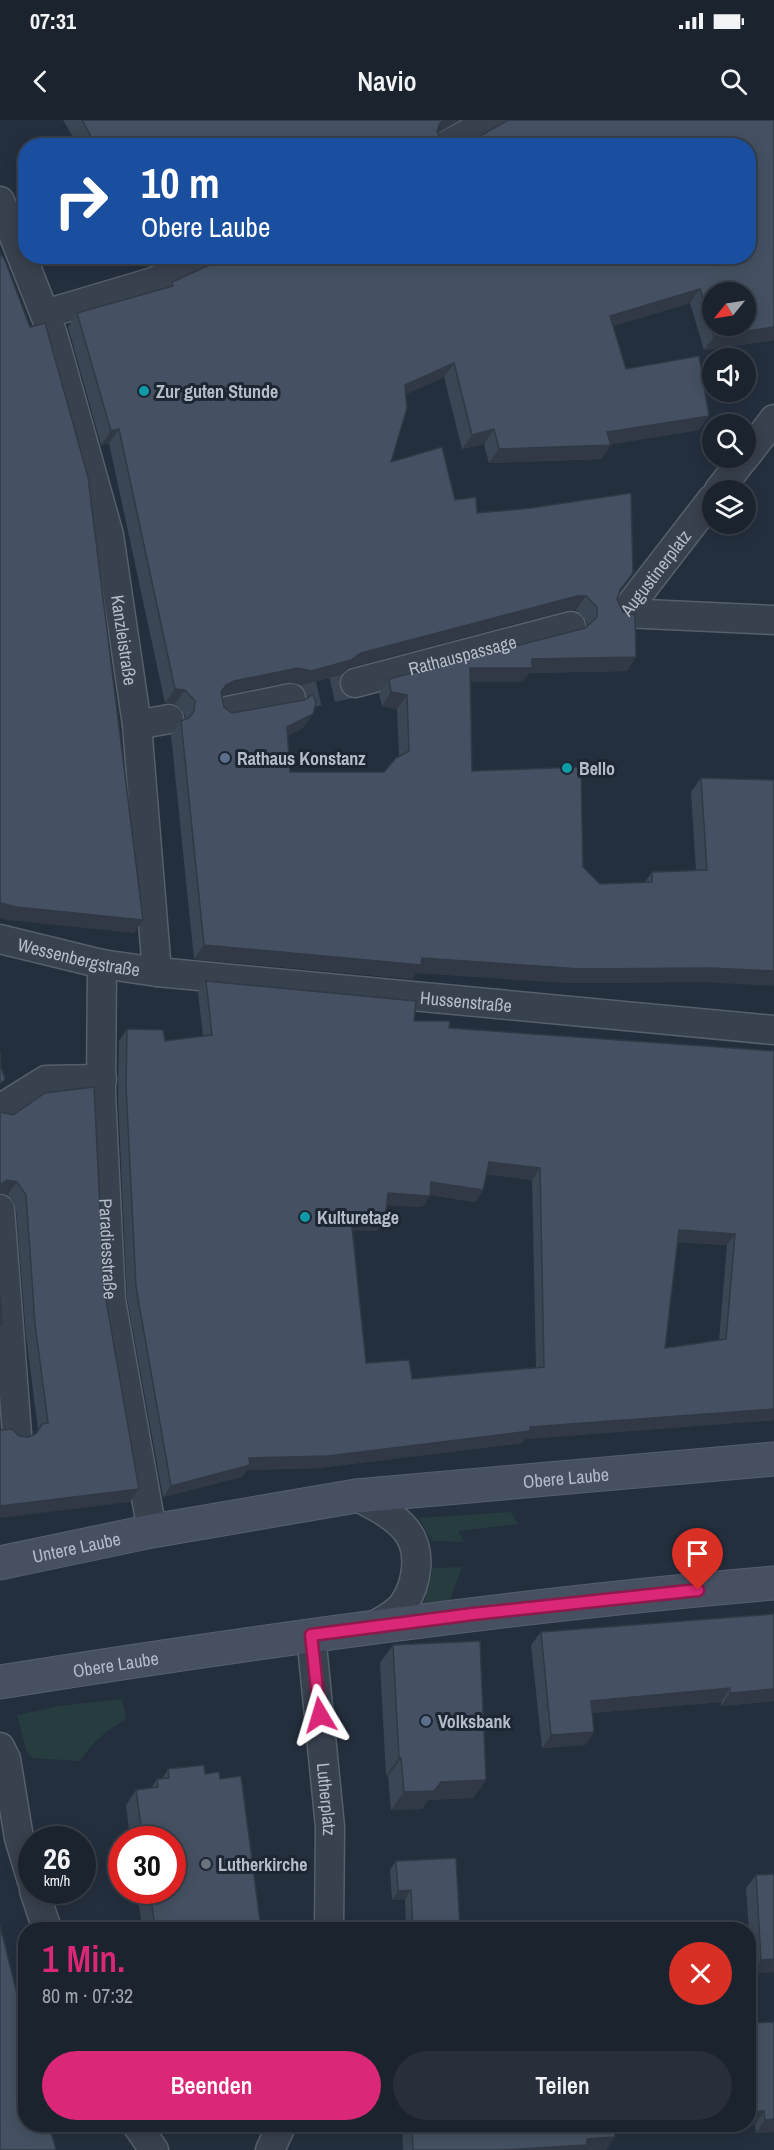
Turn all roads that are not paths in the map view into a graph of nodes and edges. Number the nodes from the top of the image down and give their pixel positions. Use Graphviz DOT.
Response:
graph roads {
  1 [pos="493,120"];
  2 [pos="459,138"];
  3 [pos="0,201"];
  4 [pos="18,246"];
  5 [pos="25,264"];
  6 [pos="194,264"];
  7 [pos="45,314"];
  8 [pos="774,419"];
  9 [pos="756,443"];
  10 [pos="736,468"];
  11 [pos="727,480"];
  12 [pos="702,512"];
  13 [pos="774,620"];
  14 [pos="571,626"];
  15 [pos="355,683"];
  16 [pos="291,698"];
  17 [pos="226,711"];
  18 [pos="169,719"];
  19 [pos="137,725"];
  20 [pos="0,939"];
  21 [pos="102,964"];
  22 [pos="157,972"];
  23 [pos="774,1030"];
  24 [pos="102,1079"];
  25 [pos="0,1112"];
  26 [pos="0,1209"];
  27 [pos="17,1434"];
  28 [pos="774,1459"];
  29 [pos="356,1496"];
  30 [pos="152,1531"];
  31 [pos="0,1563"];
  32 [pos="774,1583"];
  33 [pos="372,1627"];
  34 [pos="311,1635"];
  35 [pos="0,1682"];
  36 [pos="0,1747"];
  37 [pos="18,1832"];
  38 [pos="39,1904"];
  39 [pos="45,1922"];
  40 [pos="329,1922"];
  41 [pos="142,2132"];
  42 [pos="278,2132"];
  43 [pos="154,2150"];
  44 [pos="270,2150"];
  1 -- 2 [label="street"];
  3 -- 4 [label="street, Kanzleistraße"];
  5 -- 7 [label="street, Kanzleistraße"];
  6 -- 7 [label="street"];
  7 -- 19 [label="street, Kanzleistraße"];
  8 -- 9 [label="street"];
  10 -- 11 [label="street"];
  12 -- 13 [label="street, Augustinerplatz"];
  14 -- 15 [label="street, Rathauspassage"];
  16 -- 17 [label="street"];
  18 -- 19 [label="street"];
  19 -- 22 [label="street, Kanzleistraße"];
  20 -- 21 [label="street, Wessenbergstraße"];
  21 -- 22 [label="street, Wessenbergstraße"];
  21 -- 24 [label="street, Paradiesstraße"];
  22 -- 23 [label="street, Hussenstraße"];
  24 -- 25 [label="street"];
  24 -- 30 [label="street, Paradiesstraße"];
  26 -- 27 [label="street"];
  28 -- 29 [label="main road, Obere Laube"];
  29 -- 30 [label="main road, Obere Laube"];
  29 -- 33 [label="street, Obere Laube"];
  30 -- 31 [label="main road, Untere Laube"];
  32 -- 33 [label="main road, Obere Laube"];
  33 -- 34 [label="main road, Obere Laube"];
  34 -- 35 [label="main road, Obere Laube"];
  34 -- 40 [label="street, Lutherplatz"];
  36 -- 37 [label="street"];
  38 -- 39 [label="street"];
  41 -- 43 [label="street"];
  42 -- 44 [label="street"];
}
